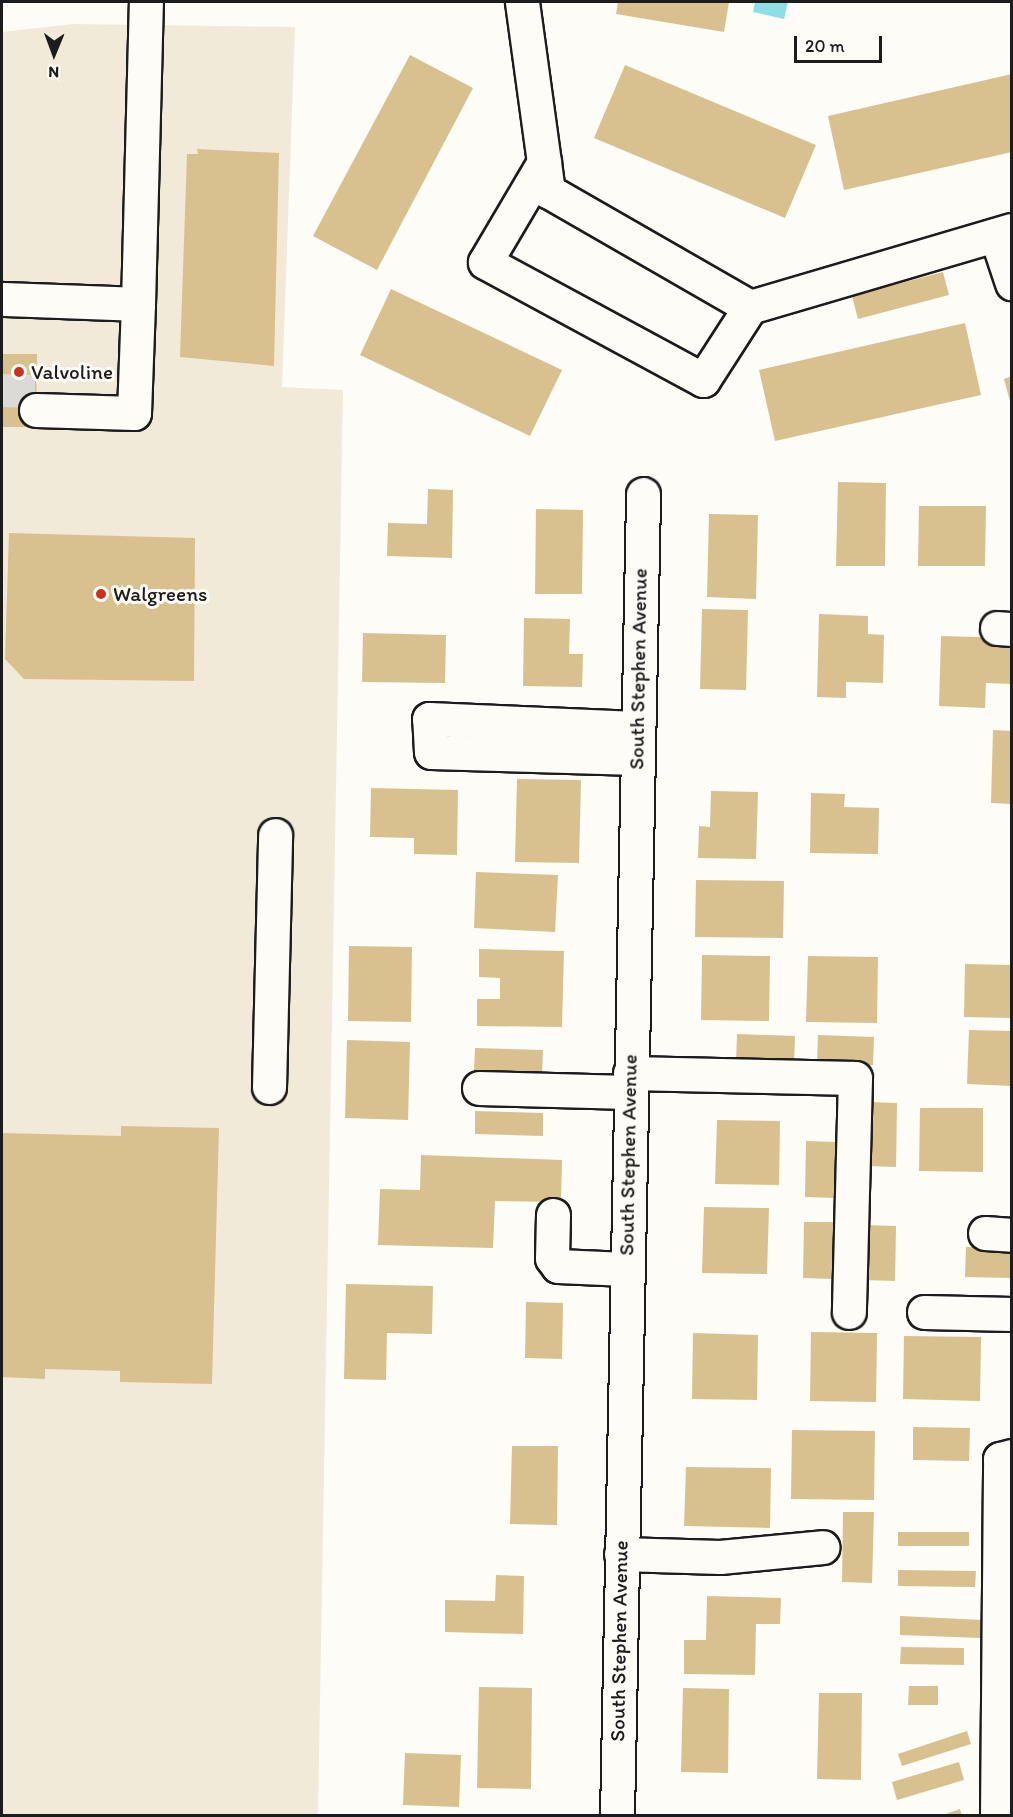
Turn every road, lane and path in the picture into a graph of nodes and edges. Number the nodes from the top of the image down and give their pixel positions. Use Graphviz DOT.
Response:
graph roads {
  1 [pos="146,2"];
  2 [pos="522,2"];
  3 [pos="544,162"];
  4 [pos="1004,232"];
  5 [pos="1011,283"];
  6 [pos="2,299"];
  7 [pos="138,303"];
  8 [pos="750,307"];
  9 [pos="36,400"];
  10 [pos="642,494"];
  11 [pos="636,743"];
  12 [pos="275,835"];
  13 [pos="630,1082"];
  14 [pos="269,1087"];
  15 [pos="479,1088"];
  16 [pos="553,1215"];
  17 [pos="626,1269"];
  18 [pos="849,1312"];
  19 [pos="924,1312"];
  20 [pos="1011,1314"];
  21 [pos="1011,1456"];
  22 [pos="823,1547"];
  23 [pos="621,1554"];
  24 [pos="617,1815"];
  25 [pos="997,1815"];
  1 -- 7 [label="street"];
  2 -- 3 [label="street"];
  3 -- 8 [label="street"];
  3 -- 8 [label="street"];
  4 -- 5 [label="street"];
  4 -- 8 [label="street"];
  6 -- 7 [label="street"];
  7 -- 9 [label="street"];
  10 -- 11 [label="street, South Stephen Avenue"];
  11 -- 11 [label="street"];
  11 -- 13 [label="street, South Stephen Avenue"];
  12 -- 14 [label="street"];
  13 -- 15 [label="street"];
  13 -- 17 [label="street, South Stephen Avenue"];
  13 -- 18 [label="street"];
  16 -- 17 [label="street"];
  17 -- 23 [label="street, South Stephen Avenue"];
  19 -- 20 [label="street"];
  21 -- 25 [label="street"];
  22 -- 23 [label="street"];
  23 -- 24 [label="street, South Stephen Avenue"];
}
